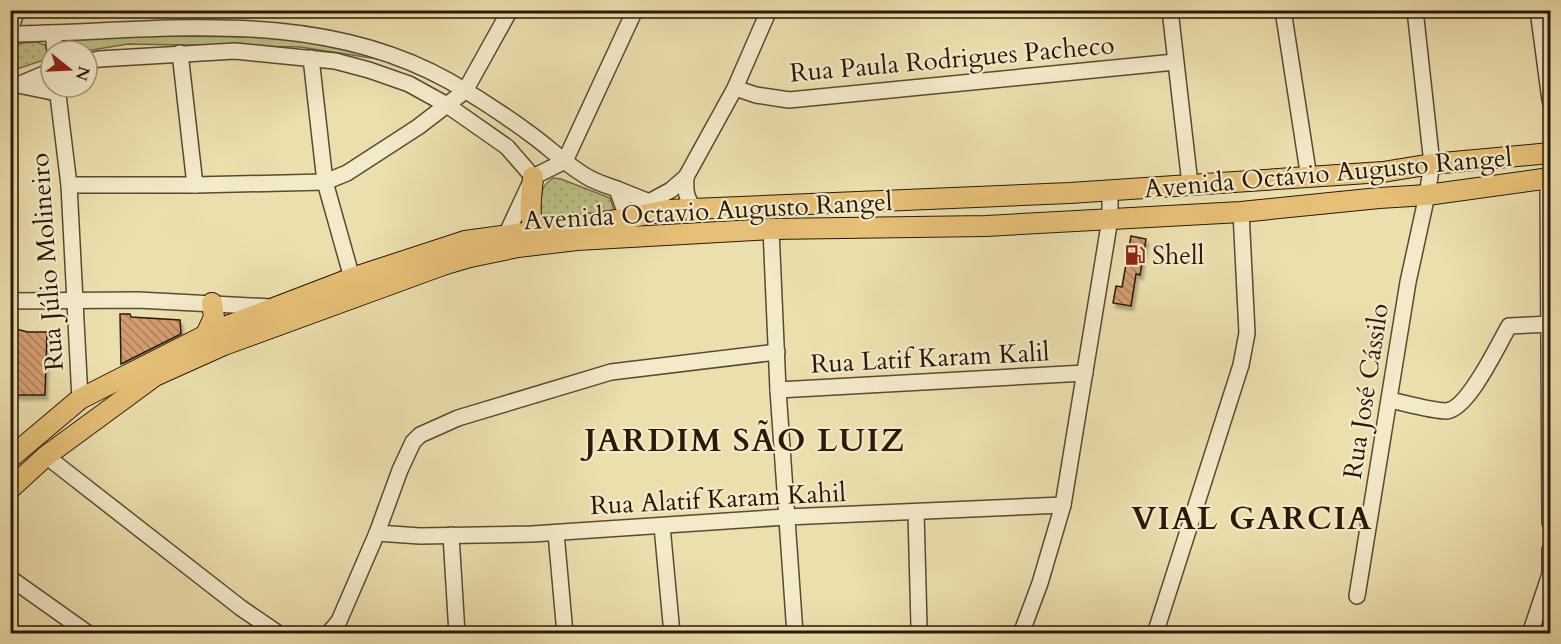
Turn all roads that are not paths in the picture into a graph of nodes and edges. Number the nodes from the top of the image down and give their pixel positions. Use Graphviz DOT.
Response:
graph roads {
  1 [pos="17,10"];
  2 [pos="510,10"];
  3 [pos="635,10"];
  4 [pos="770,10"];
  5 [pos="1170,10"];
  6 [pos="1283,10"];
  7 [pos="1415,10"];
  8 [pos="1538,10"];
  9 [pos="10,32"];
  10 [pos="53,33"];
  11 [pos="54,39"];
  12 [pos="180,53"];
  13 [pos="311,58"];
  14 [pos="99,59"];
  15 [pos="1175,62"];
  16 [pos="39,76"];
  17 [pos="14,85"];
  18 [pos="39,88"];
  19 [pos="735,88"];
  20 [pos="465,92"];
  21 [pos="58,99"];
  22 [pos="1551,100"];
  23 [pos="447,105"];
  24 [pos="1551,153"];
  25 [pos="565,161"];
  26 [pos="1432,164"];
  27 [pos="1383,172"];
  28 [pos="1550,176"];
  29 [pos="534,177"];
  30 [pos="686,177"];
  31 [pos="1309,178"];
  32 [pos="325,182"];
  33 [pos="1190,184"];
  34 [pos="69,185"];
  35 [pos="195,185"];
  36 [pos="617,189"];
  37 [pos="1110,189"];
  38 [pos="1427,195"];
  39 [pos="1379,198"];
  40 [pos="649,202"];
  41 [pos="668,210"];
  42 [pos="696,210"];
  43 [pos="1241,212"];
  44 [pos="624,219"];
  45 [pos="1110,219"];
  46 [pos="771,229"];
  47 [pos="535,231"];
  48 [pos="506,235"];
  49 [pos="577,240"];
  50 [pos="352,278"];
  51 [pos="75,301"];
  52 [pos="10,302"];
  53 [pos="212,303"];
  54 [pos="277,308"];
  55 [pos="1550,324"];
  56 [pos="208,334"];
  57 [pos="777,352"];
  58 [pos="1085,373"];
  59 [pos="155,376"];
  60 [pos="778,390"];
  61 [pos="80,399"];
  62 [pos="1390,400"];
  63 [pos="46,456"];
  64 [pos="10,458"];
  65 [pos="12,487"];
  66 [pos="1063,505"];
  67 [pos="916,512"];
  68 [pos="786,517"];
  69 [pos="1551,523"];
  70 [pos="662,526"];
  71 [pos="376,533"];
  72 [pos="556,533"];
  73 [pos="451,535"];
  74 [pos="1551,550"];
  75 [pos="10,578"];
  76 [pos="1357,596"];
  77 [pos="918,626"];
  78 [pos="89,633"];
  79 [pos="278,633"];
  80 [pos="328,633"];
  81 [pos="457,633"];
  82 [pos="565,633"];
  83 [pos="672,633"];
  84 [pos="795,633"];
  85 [pos="1021,633"];
  86 [pos="1155,633"];
  87 [pos="1530,633"];
  1 -- 9 [label="street"];
  2 -- 20 [label="street"];
  3 -- 25 [label="street"];
  4 -- 19 [label="street"];
  5 -- 15 [label="street"];
  6 -- 31 [label="street"];
  7 -- 26 [label="street, Rua José Cássilo"];
  8 -- 22 [label="street"];
  9 -- 10 [label="street"];
  10 -- 11 [label="street"];
  10 -- 20 [label="street"];
  12 -- 13 [label="street"];
  12 -- 14 [label="street"];
  12 -- 35 [label="street"];
  13 -- 23 [label="street"];
  13 -- 32 [label="street"];
  15 -- 19 [label="street, Rua Paula Rodrigues Pacheco"];
  15 -- 33 [label="street"];
  16 -- 17 [label="street"];
  17 -- 18 [label="street"];
  19 -- 30 [label="street"];
  20 -- 23 [label="street"];
  20 -- 25 [label="street"];
  21 -- 34 [label="street, Rua Júlio Molineiro"];
  23 -- 29 [label="street"];
  23 -- 32 [label="street"];
  24 -- 26 [label="main road, Avenida Octávio Augusto Rangel"];
  25 -- 29 [label="street"];
  25 -- 36 [label="street"];
  26 -- 27 [label="main road, Avenida Octávio Augusto Rangel"];
  26 -- 38 [label="street, Rua José Cássilo"];
  27 -- 31 [label="main road, Avenida Octávio Augusto Rangel"];
  27 -- 39 [label="main road"];
  28 -- 38 [label="main road, Avenida Octávio Augusto Rangel"];
  28 -- 55 [label="street"];
  29 -- 47 [label="main road"];
  29 -- 48 [label="street"];
  30 -- 40 [label="street"];
  30 -- 42 [label="street"];
  31 -- 33 [label="main road, Avenida Octávio Augusto Rangel"];
  32 -- 35 [label="street"];
  32 -- 50 [label="street"];
  33 -- 37 [label="main road, Avenida Octávio Augusto Rangel"];
  34 -- 35 [label="street"];
  34 -- 51 [label="street, Rua Júlio Molineiro"];
  36 -- 40 [label="street"];
  36 -- 44 [label="street"];
  37 -- 42 [label="main road, Avenida Octavio Augusto Rangel"];
  37 -- 45 [label="street"];
  38 -- 39 [label="main road, Avenida Octávio Augusto Rangel"];
  38 -- 62 [label="street, Rua José Cássilo"];
  39 -- 43 [label="main road, Avenida Octávio Augusto Rangel"];
  40 -- 41 [label="street"];
  41 -- 42 [label="main road, Avenida Octavio Augusto Rangel"];
  41 -- 44 [label="main road, Avenida Octavio Augusto Rangel"];
  43 -- 45 [label="main road, Avenida Octávio Augusto Rangel"];
  43 -- 86 [label="street"];
  44 -- 47 [label="main road, Avenida Octavio Augusto Rangel"];
  44 -- 49 [label="main road"];
  45 -- 46 [label="main road, Avenida Octavio Augusto Rangel"];
  45 -- 58 [label="street"];
  46 -- 49 [label="main road, Avenida Octavio Augusto Rangel"];
  46 -- 57 [label="street"];
  47 -- 48 [label="main road, Avenida Octavio Augusto Rangel"];
  47 -- 49 [label="main road"];
  48 -- 50 [label="main road, Avenida Octavio Augusto Rangel"];
  49 -- 59 [label="main road, Avenida Octavio Augusto Rangel"];
  50 -- 54 [label="main road, Avenida Octavio Augusto Rangel"];
  51 -- 52 [label="street"];
  51 -- 53 [label="street"];
  51 -- 61 [label="street, Rua Júlio Molineiro"];
  53 -- 54 [label="street"];
  53 -- 56 [label="main road"];
  54 -- 56 [label="main road, Avenida Octavio Augusto Rangel"];
  55 -- 62 [label="street"];
  55 -- 69 [label="street"];
  56 -- 59 [label="main road"];
  56 -- 61 [label="main road, Avenida Octavio Augusto Rangel"];
  57 -- 60 [label="street"];
  57 -- 71 [label="street"];
  58 -- 60 [label="street, Rua Latif Karam Kalil"];
  58 -- 66 [label="street"];
  59 -- 63 [label="main road, Avenida Octavio Augusto Rangel"];
  60 -- 68 [label="street"];
  61 -- 64 [label="main road, Avenida Octavio Augusto Rangel"];
  61 -- 65 [label="main road"];
  62 -- 76 [label="street, Rua José Cássilo"];
  63 -- 65 [label="main road, Avenida Octavio Augusto Rangel"];
  63 -- 79 [label="street"];
  66 -- 67 [label="street, Rua Alatif Karam Kahil"];
  66 -- 85 [label="street"];
  67 -- 68 [label="street, Rua Alatif Karam Kahil"];
  67 -- 77 [label="street"];
  68 -- 70 [label="street, Rua Alatif Karam Kahil"];
  68 -- 84 [label="street"];
  70 -- 72 [label="street, Rua Alatif Karam Kahil"];
  70 -- 83 [label="street"];
  71 -- 73 [label="street, Rua Alatif Karam Kahil"];
  71 -- 80 [label="street"];
  72 -- 73 [label="street, Rua Alatif Karam Kahil"];
  72 -- 82 [label="street"];
  73 -- 81 [label="street"];
  74 -- 87 [label="street"];
  75 -- 78 [label="street"];
}
